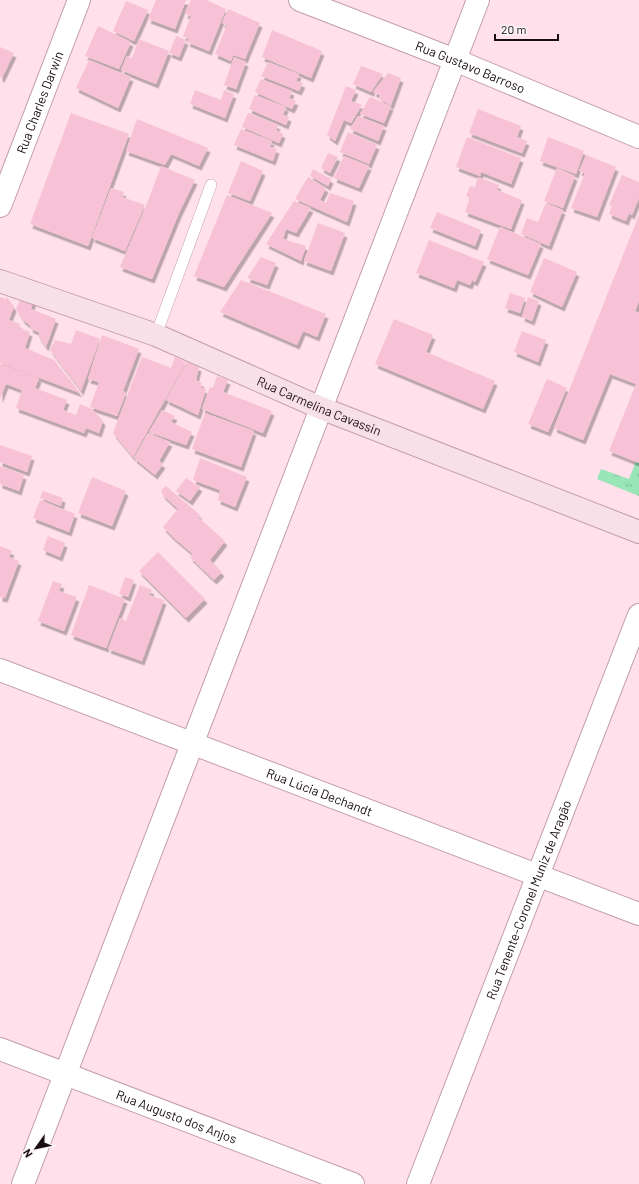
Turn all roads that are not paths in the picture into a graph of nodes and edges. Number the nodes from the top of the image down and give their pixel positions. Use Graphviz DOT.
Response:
graph roads {
  1 [pos="79,0"];
  2 [pos="300,0"];
  3 [pos="478,0"];
  4 [pos="455,60"];
  5 [pos="639,137"];
  6 [pos="211,185"];
  7 [pos="0,206"];
  8 [pos="0,281"];
  9 [pos="156,335"];
  10 [pos="321,408"];
  11 [pos="639,532"];
  12 [pos="639,615"];
  13 [pos="0,670"];
  14 [pos="192,743"];
  15 [pos="538,875"];
  16 [pos="639,914"];
  17 [pos="0,1049"];
  18 [pos="65,1074"];
  19 [pos="23,1184"];
  20 [pos="353,1184"];
  21 [pos="418,1184"];
  1 -- 7 [label="street, Rua Charles Darwin"];
  2 -- 4 [label="street, Rua Gustavo Barroso"];
  3 -- 4 [label="street"];
  4 -- 5 [label="street, Rua Gustavo Barroso"];
  4 -- 10 [label="street"];
  6 -- 9 [label="lane"];
  8 -- 9 [label="main road, Rua Carmelina Cavassin"];
  9 -- 10 [label="main road, Rua Carmelina Cavassin"];
  10 -- 11 [label="main road, Rua Carmelina Cavassin"];
  10 -- 14 [label="street"];
  12 -- 15 [label="street, Rua Tenente-Coronel Muniz de Aragão"];
  13 -- 14 [label="street, Rua Lúcia Dechandt"];
  14 -- 15 [label="street, Rua Lúcia Dechandt"];
  14 -- 18 [label="street"];
  15 -- 16 [label="street, Rua Lúcia Dechandt"];
  15 -- 21 [label="street, Rua Tenente-Coronel Muniz de Aragão"];
  17 -- 18 [label="street, Rua Augusto dos Anjos"];
  18 -- 19 [label="street"];
  18 -- 20 [label="street, Rua Augusto dos Anjos"];
}
